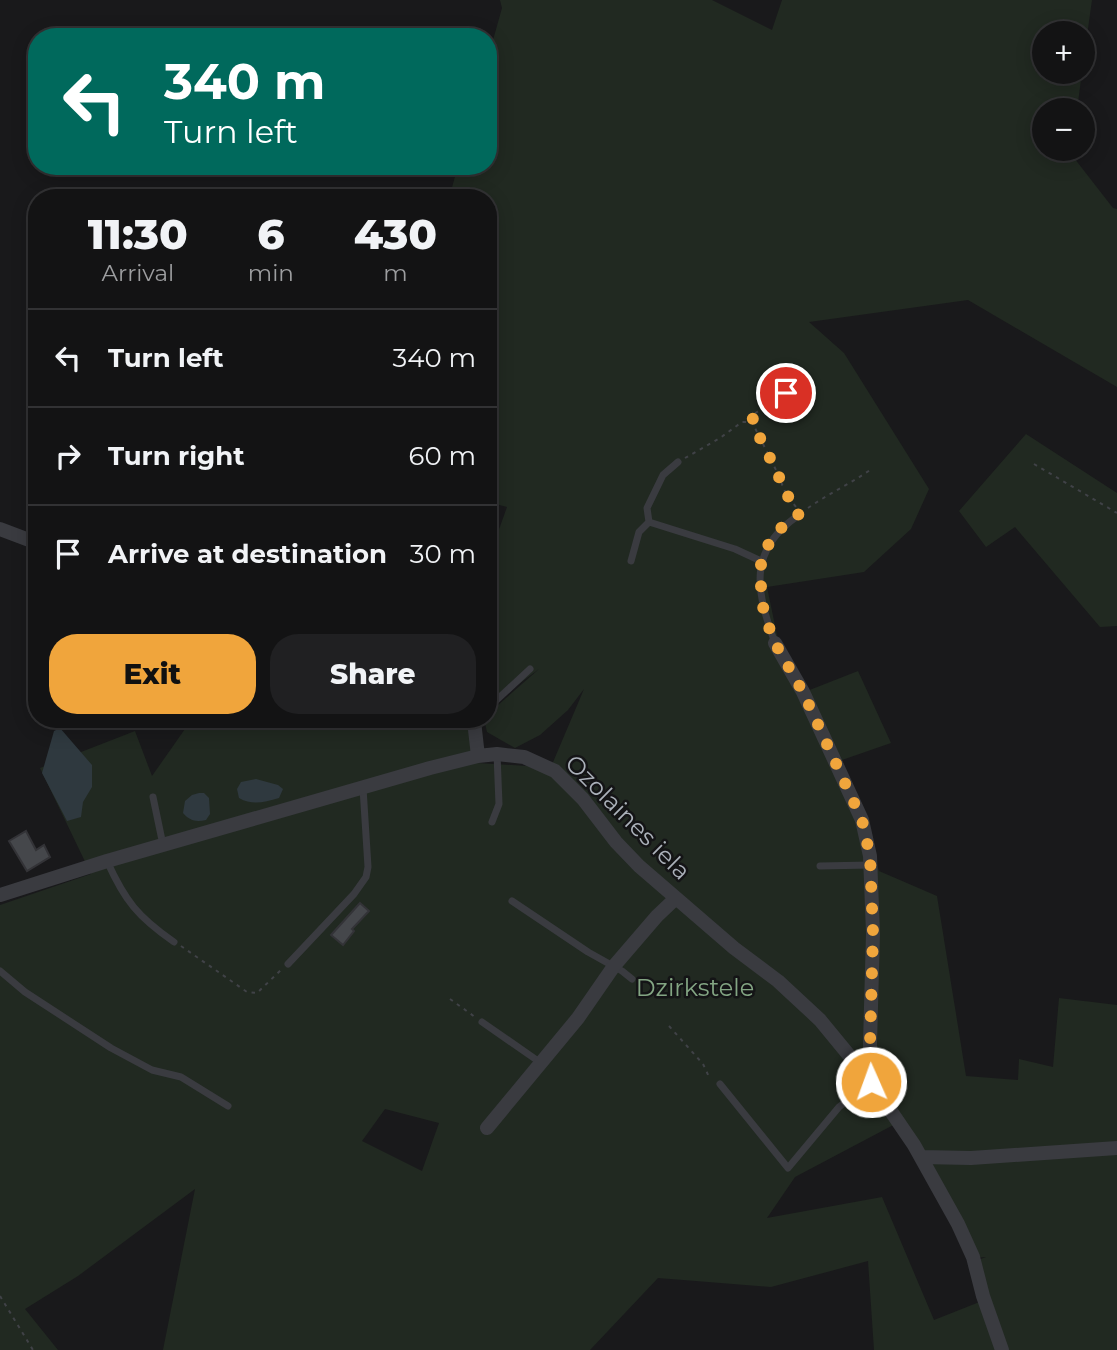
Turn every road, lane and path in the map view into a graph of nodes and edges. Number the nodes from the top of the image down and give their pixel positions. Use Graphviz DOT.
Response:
graph roads {
  1 [pos="786,393"];
  2 [pos="752,422"];
  3 [pos="678,462"];
  4 [pos="1034,464"];
  5 [pos="870,470"];
  6 [pos="1117,513"];
  7 [pos="799,514"];
  8 [pos="649,522"];
  9 [pos="0,529"];
  10 [pos="28,540"];
  11 [pos="632,561"];
  12 [pos="761,561"];
  13 [pos="775,643"];
  14 [pos="530,669"];
  15 [pos="497,700"];
  16 [pos="475,728"];
  17 [pos="497,754"];
  18 [pos="478,756"];
  19 [pos="363,788"];
  20 [pos="153,797"];
  21 [pos="492,822"];
  22 [pos="163,845"];
  23 [pos="107,862"];
  24 [pos="870,865"];
  25 [pos="820,866"];
  26 [pos="0,895"];
  27 [pos="676,898"];
  28 [pos="512,901"];
  29 [pos="174,942"];
  30 [pos="288,964"];
  31 [pos="614,966"];
  32 [pos="0,971"];
  33 [pos="632,979"];
  34 [pos="450,999"];
  35 [pos="482,1022"];
  36 [pos="669,1026"];
  37 [pos="541,1063"];
  38 [pos="871,1082"];
  39 [pos="720,1084"];
  40 [pos="228,1106"];
  41 [pos="487,1128"];
  42 [pos="1117,1148"];
  43 [pos="921,1157"];
  44 [pos="0,1296"];
  45 [pos="33,1350"];
  46 [pos="1002,1350"];
  1 -- 2 [label="path"];
  2 -- 3 [label="path"];
  2 -- 7 [label="path"];
  3 -- 8 [label="lane"];
  4 -- 6 [label="path"];
  5 -- 7 [label="path"];
  7 -- 12 [label="lane"];
  8 -- 11 [label="lane"];
  8 -- 12 [label="lane"];
  9 -- 10 [label="street"];
  12 -- 13 [label="lane"];
  13 -- 24 [label="street"];
  14 -- 15 [label="lane"];
  16 -- 18 [label="street"];
  17 -- 18 [label="street, Ozolaines iela"];
  17 -- 21 [label="lane"];
  17 -- 27 [label="street, Ozolaines iela"];
  18 -- 19 [label="street, Ozolaines iela"];
  19 -- 22 [label="street, Ozolaines iela"];
  19 -- 30 [label="lane"];
  20 -- 22 [label="lane"];
  22 -- 23 [label="street, Ozolaines iela"];
  23 -- 26 [label="street, Ozolaines iela"];
  23 -- 29 [label="lane"];
  24 -- 25 [label="lane"];
  24 -- 38 [label="street"];
  27 -- 31 [label="street"];
  27 -- 38 [label="street, Ozolaines iela"];
  28 -- 31 [label="lane"];
  29 -- 30 [label="path"];
  31 -- 33 [label="lane"];
  31 -- 37 [label="street"];
  32 -- 40 [label="lane"];
  34 -- 35 [label="path"];
  35 -- 37 [label="lane"];
  36 -- 39 [label="path"];
  37 -- 41 [label="street"];
  38 -- 39 [label="lane"];
  38 -- 43 [label="street, Ozolaines iela"];
  42 -- 43 [label="street"];
  43 -- 46 [label="street, Ozolaines iela"];
  44 -- 45 [label="path"];
}
